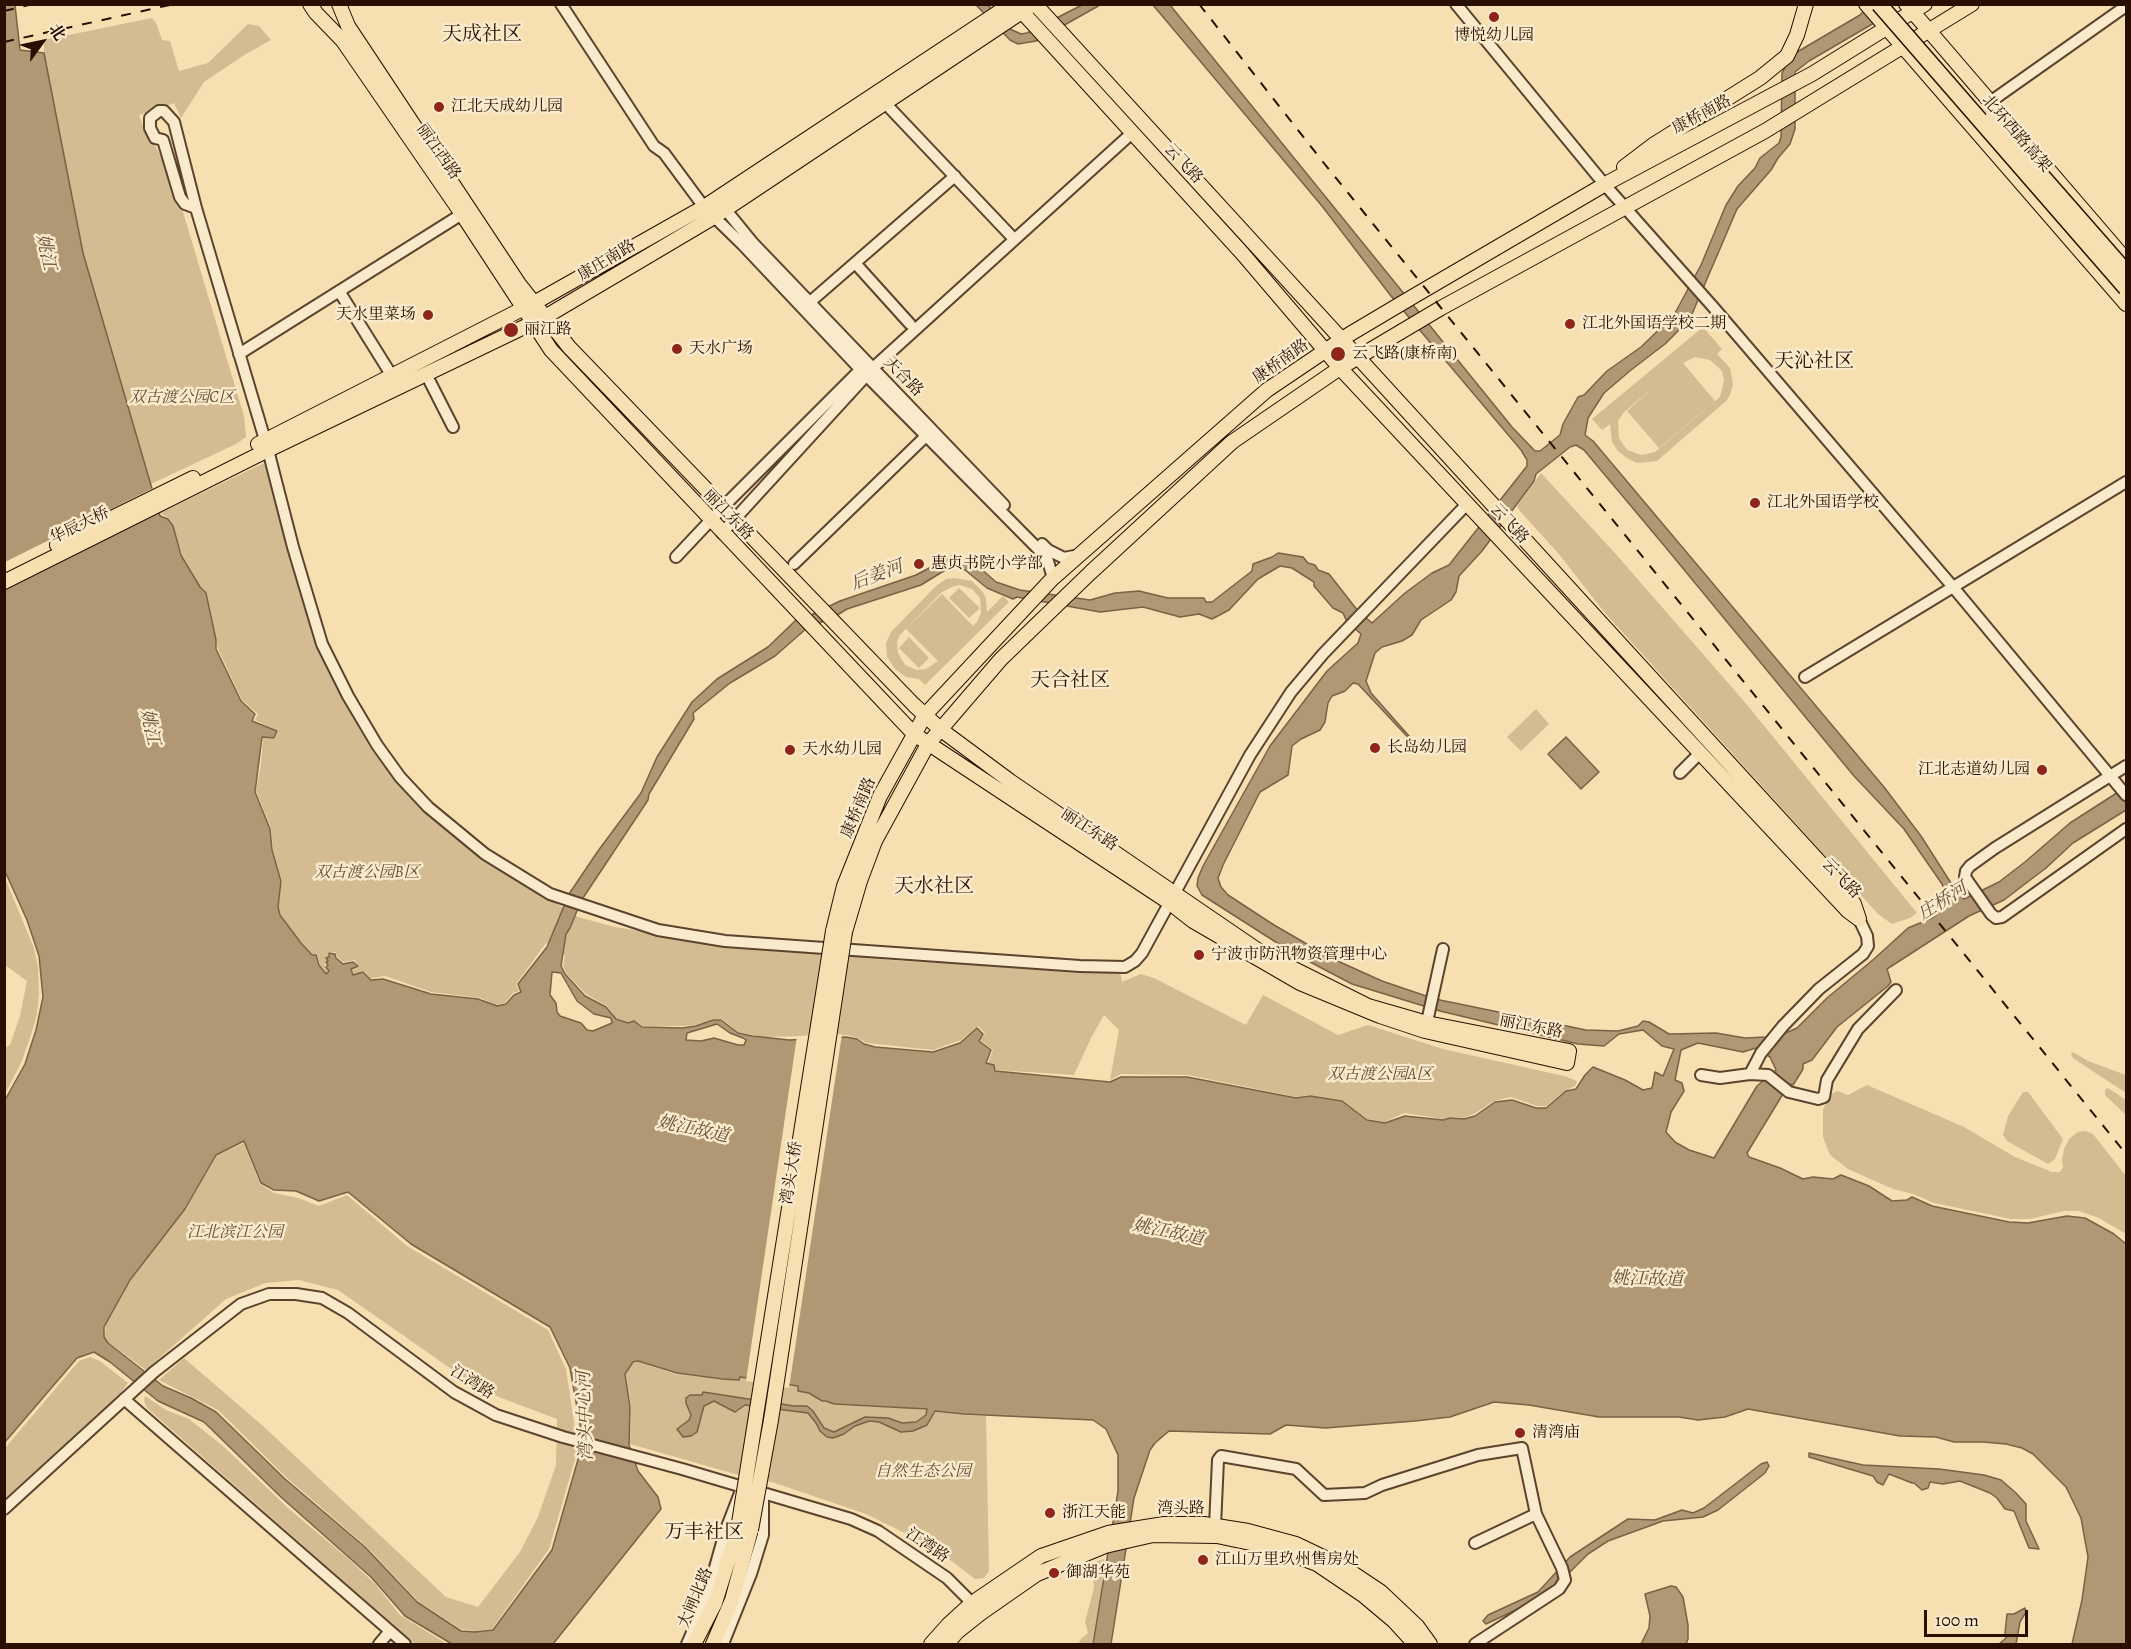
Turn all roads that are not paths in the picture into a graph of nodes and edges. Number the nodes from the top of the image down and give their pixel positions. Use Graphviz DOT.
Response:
graph roads {
  1 [pos="310,4"];
  2 [pos="339,4"];
  3 [pos="561,4"];
  4 [pos="1456,4"];
  5 [pos="1806,4"];
  6 [pos="1866,4"];
  7 [pos="1879,4"];
  8 [pos="1891,4"];
  9 [pos="1925,4"];
  10 [pos="1972,4"];
  11 [pos="1023,6"];
  12 [pos="2127,6"];
  13 [pos="1909,8"];
  14 [pos="997,22"];
  15 [pos="1884,25"];
  16 [pos="1929,31"];
  17 [pos="1904,48"];
  18 [pos="1990,102"];
  19 [pos="885,103"];
  20 [pos="1132,133"];
  21 [pos="955,176"];
  22 [pos="1607,184"];
  23 [pos="1626,207"];
  24 [pos="196,208"];
  25 [pos="715,208"];
  26 [pos="462,214"];
  27 [pos="1014,239"];
  28 [pos="999,252"];
  29 [pos="2127,260"];
  30 [pos="855,263"];
  31 [pos="2127,272"];
  32 [pos="2127,288"];
  33 [pos="339,291"];
  34 [pos="810,302"];
  35 [pos="2127,304"];
  36 [pos="529,306"];
  37 [pos="540,320"];
  38 [pos="910,324"];
  39 [pos="1342,339"];
  40 [pos="1325,351"];
  41 [pos="239,354"];
  42 [pos="1358,357"];
  43 [pos="1340,368"];
  44 [pos="866,369"];
  45 [pos="426,374"];
  46 [pos="392,376"];
  47 [pos="453,427"];
  48 [pos="926,436"];
  49 [pos="267,445"];
  50 [pos="2127,482"];
  51 [pos="169,496"];
  52 [pos="724,506"];
  53 [pos="1470,507"];
  54 [pos="735,517"];
  55 [pos="711,521"];
  56 [pos="722,532"];
  57 [pos="1079,555"];
  58 [pos="676,557"];
  59 [pos="794,564"];
  60 [pos="4,572"];
  61 [pos="1053,578"];
  62 [pos="4,582"];
  63 [pos="1953,587"];
  64 [pos="1805,677"];
  65 [pos="925,715"];
  66 [pos="940,729"];
  67 [pos="914,734"];
  68 [pos="928,744"];
  69 [pos="1700,753"];
  70 [pos="2127,766"];
  71 [pos="1680,773"];
  72 [pos="2113,778"];
  73 [pos="2127,795"];
  74 [pos="2127,829"];
  75 [pos="1173,899"];
  76 [pos="1859,919"];
  77 [pos="839,931"];
  78 [pos="1443,949"];
  79 [pos="1114,956"];
  80 [pos="1117,967"];
  81 [pos="1896,990"];
  82 [pos="1426,1026"];
  83 [pos="1750,1074"];
  84 [pos="1701,1075"];
  85 [pos="124,1399"];
  86 [pos="4,1509"];
  87 [pos="1536,1514"];
  88 [pos="1215,1526"];
  89 [pos="745,1530"];
  90 [pos="1141,1533"];
  91 [pos="1475,1543"];
  92 [pos="976,1608"];
  93 [pos="390,1631"];
  94 [pos="379,1644"];
  95 [pos="405,1644"];
  96 [pos="687,1644"];
  97 [pos="694,1644"];
  98 [pos="713,1644"];
  99 [pos="723,1644"];
  100 [pos="931,1644"];
  101 [pos="947,1644"];
  102 [pos="1415,1644"];
  103 [pos="1430,1644"];
  104 [pos="1475,1644"];
  1 -- 26 [label="main road, 丽江西路"];
  2 -- 36 [label="main road, 丽江西路"];
  3 -- 25 [label="street"];
  4 -- 22 [label="street"];
  5 -- 22 [label="main road"];
  6 -- 15 [label="main road"];
  7 -- 32 [label="highway, 北环西路高架, bridge"];
  8 -- 31 [label="highway, 北环西路高架, bridge"];
  9 -- 13 [label="main road, 康桥南路"];
  10 -- 16 [label="main road"];
  11 -- 14 [label="main road, 康庄南路"];
  11 -- 20 [label="main road, 云飞路"];
  11 -- 39 [label="main road, 云飞路"];
  12 -- 18 [label="street"];
  13 -- 15 [label="main road, 康桥南路"];
  13 -- 16 [label="main road"];
  14 -- 19 [label="main road, 康庄南路"];
  14 -- 25 [label="main road"];
  15 -- 17 [label="main road"];
  15 -- 22 [label="main road, 康桥南路"];
  16 -- 17 [label="main road"];
  16 -- 18 [label="main road"];
  17 -- 23 [label="main road"];
  17 -- 35 [label="main road"];
  18 -- 29 [label="main road"];
  19 -- 21 [label="street"];
  19 -- 25 [label="main road, 康庄南路"];
  20 -- 27 [label="street"];
  20 -- 40 [label="main road, 云飞路"];
  21 -- 27 [label="street"];
  21 -- 30 [label="street"];
  22 -- 23 [label="street"];
  22 -- 39 [label="main road, 康桥南路"];
  23 -- 42 [label="main road, 康桥南路"];
  23 -- 63 [label="street"];
  24 -- 24 [label="street"];
  24 -- 41 [label="street"];
  25 -- 34 [label="street, 天合路"];
  25 -- 36 [label="main road, 康庄南路"];
  25 -- 37 [label="main road, 康庄南路"];
  25 -- 44 [label="street, 天合路"];
  26 -- 33 [label="street"];
  26 -- 36 [label="main road, 丽江西路"];
  27 -- 28 [label="street"];
  28 -- 38 [label="street"];
  28 -- 44 [label="street"];
  30 -- 34 [label="street"];
  30 -- 38 [label="street"];
  33 -- 41 [label="street"];
  33 -- 46 [label="street"];
  34 -- 44 [label="street, 天合路"];
  36 -- 37 [label="main road, 丽江西路"];
  36 -- 46 [label="main road, 康庄南路"];
  37 -- 45 [label="main road, 康庄南路"];
  37 -- 52 [label="main road, 丽江东路"];
  37 -- 55 [label="main road, 丽江东路"];
  38 -- 44 [label="street"];
  39 -- 40 [label="main road, 康桥南路"];
  39 -- 42 [label="main road, 云飞路"];
  40 -- 43 [label="main road, 云飞路"];
  40 -- 57 [label="main road, 康桥南路"];
  41 -- 49 [label="street"];
  42 -- 43 [label="main road, 康桥南路"];
  42 -- 76 [label="main road, 云飞路"];
  43 -- 53 [label="main road, 云飞路"];
  43 -- 66 [label="main road, 康桥南路"];
  44 -- 48 [label="street, 天合路"];
  44 -- 52 [label="street"];
  44 -- 54 [label="street"];
  44 -- 57 [label="street, 天合路"];
  45 -- 47 [label="street"];
  45 -- 49 [label="main road, 康庄南路"];
  46 -- 49 [label="main road, 康庄南路"];
  48 -- 59 [label="street"];
  48 -- 61 [label="street, 天合路"];
  49 -- 51 [label="main road, 康庄南路"];
  49 -- 80 [label="street"];
  50 -- 63 [label="street"];
  51 -- 60 [label="main road, 华辰大桥"];
  51 -- 62 [label="main road, 华辰大桥"];
  52 -- 54 [label="main road, 丽江东路"];
  52 -- 55 [label="street"];
  53 -- 69 [label="main road, 云飞路"];
  53 -- 75 [label="street"];
  54 -- 56 [label="street"];
  54 -- 65 [label="main road, 丽江东路"];
  55 -- 56 [label="main road, 丽江东路"];
  55 -- 58 [label="street"];
  56 -- 67 [label="main road, 丽江东路"];
  57 -- 61 [label="main road, 康桥南路"];
  61 -- 65 [label="main road, 康桥南路"];
  63 -- 64 [label="street"];
  63 -- 72 [label="street"];
  65 -- 66 [label="main road, 丽江东路"];
  65 -- 67 [label="main road, 康桥南路"];
  66 -- 68 [label="main road, 康桥南路"];
  66 -- 75 [label="main road, 丽江东路"];
  67 -- 68 [label="main road, 丽江东路"];
  67 -- 77 [label="main road, 康桥南路"];
  68 -- 75 [label="main road, 丽江东路"];
  68 -- 77 [label="main road, 康桥南路"];
  69 -- 71 [label="street"];
  69 -- 76 [label="main road, 云飞路"];
  70 -- 72 [label="street"];
  72 -- 73 [label="street"];
  72 -- 74 [label="street"];
  75 -- 80 [label="street"];
  75 -- 82 [label="main road, 丽江东路"];
  76 -- 83 [label="street"];
  77 -- 89 [label="main road, 湾头大桥, bridge"];
  77 -- 89 [label="main road, 湾头大桥, bridge"];
  78 -- 82 [label="street"];
  79 -- 80 [label="street"];
  81 -- 83 [label="street"];
  82 -- 82 [label="main road, 丽江东路"];
  83 -- 84 [label="street"];
  85 -- 86 [label="street, 江湾路"];
  85 -- 92 [label="street, 江湾路"];
  85 -- 93 [label="street"];
  87 -- 88 [label="street"];
  87 -- 91 [label="street"];
  87 -- 104 [label="street"];
  88 -- 90 [label="main road, 湾头路"];
  88 -- 103 [label="main road, 湾头路"];
  89 -- 97 [label="main road, 大闸北路"];
  89 -- 98 [label="main road, 大闸北路"];
  90 -- 92 [label="main road, 湾头路"];
  90 -- 102 [label="main road, 湾头路"];
  92 -- 100 [label="main road, 湾头路"];
  92 -- 101 [label="main road, 湾头路"];
  93 -- 94 [label="street"];
  93 -- 95 [label="street"];
  96 -- 99 [label="street"];
}
